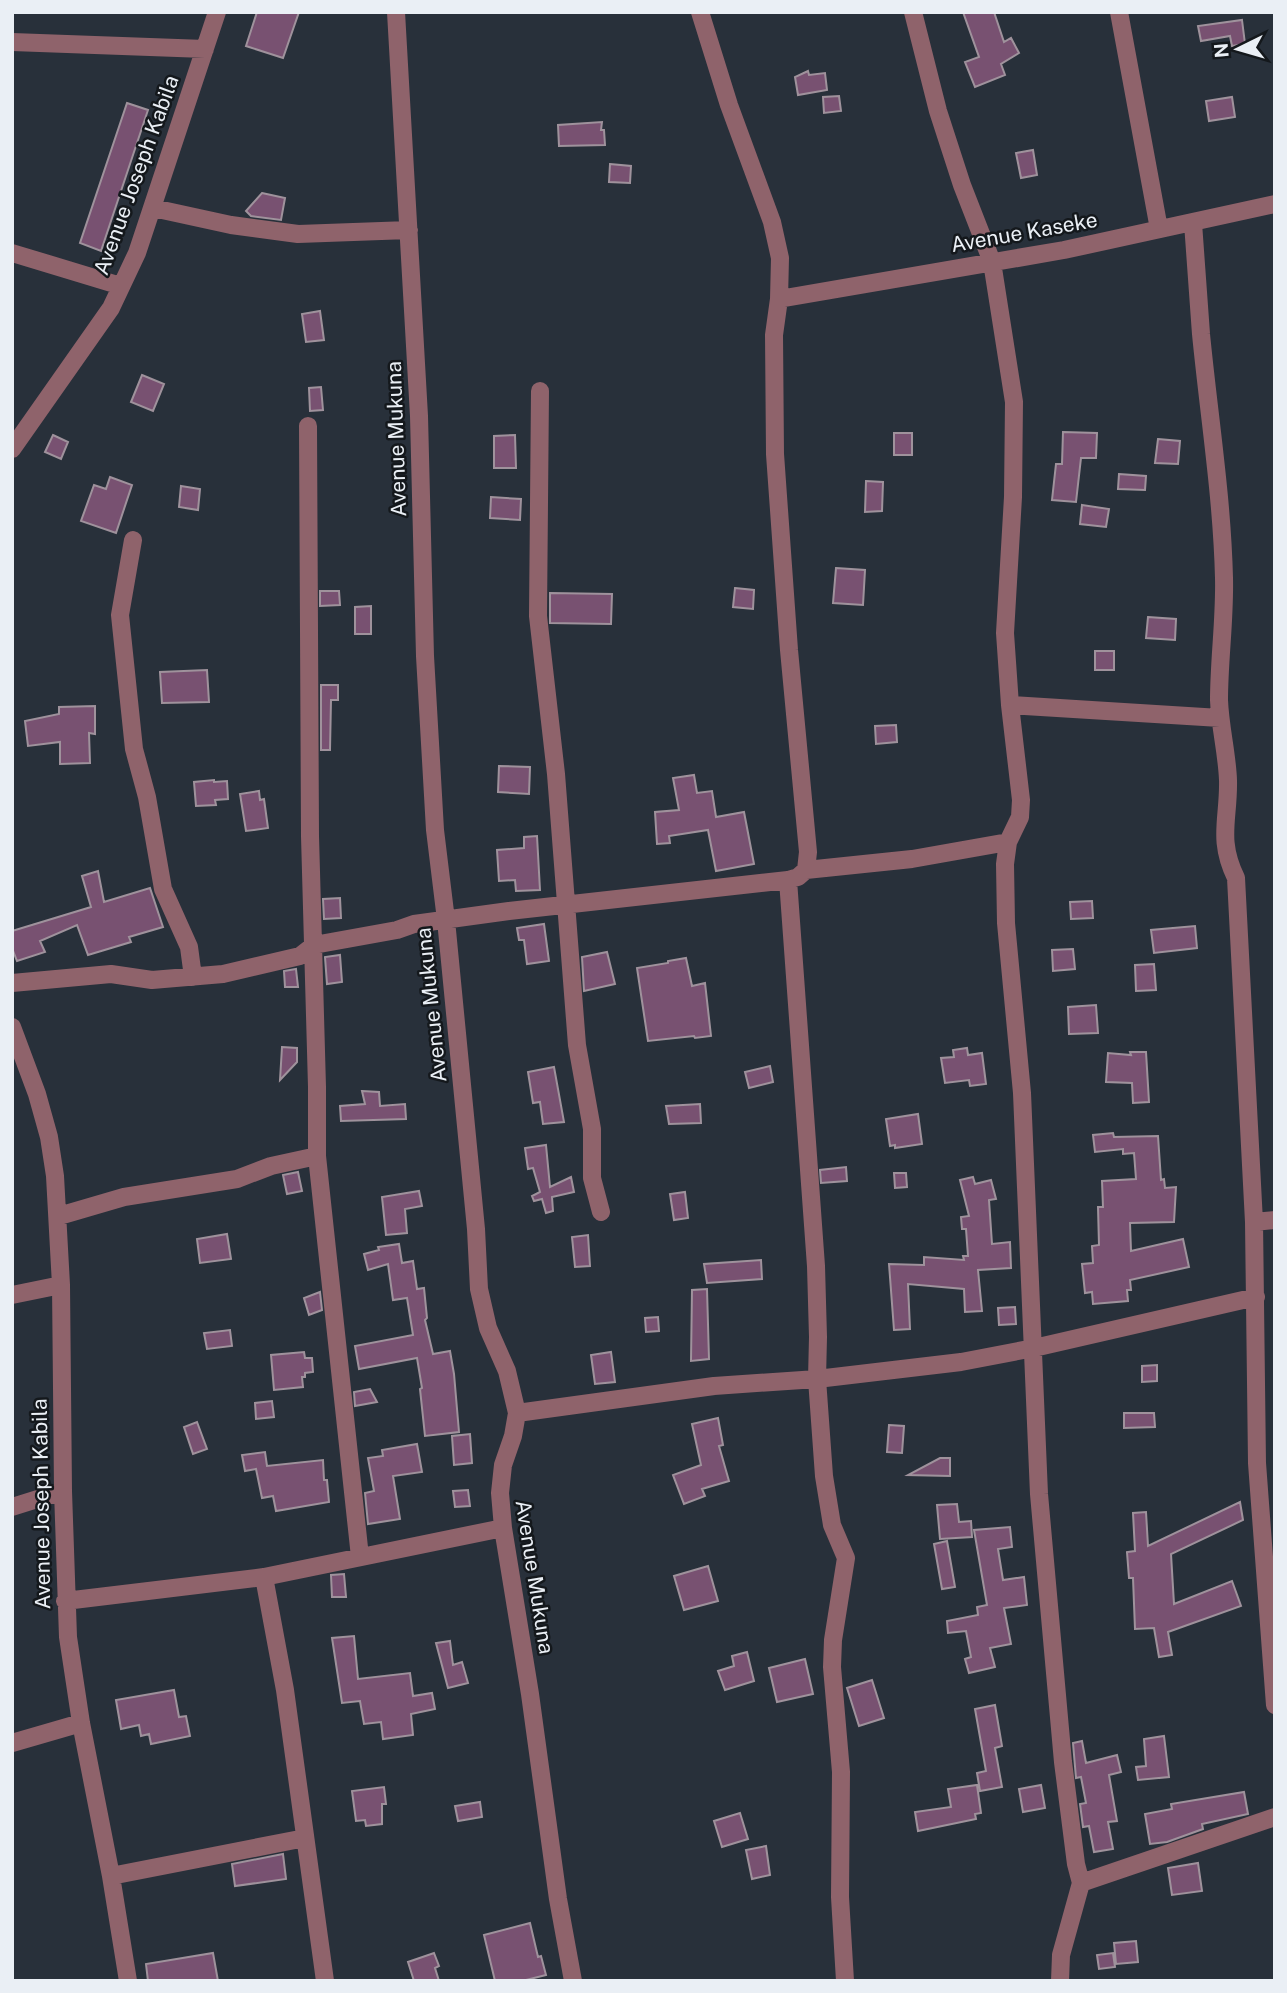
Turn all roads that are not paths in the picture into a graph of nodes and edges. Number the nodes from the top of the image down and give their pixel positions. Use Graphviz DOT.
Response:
graph roads {
  1 [pos="217,12"];
  2 [pos="397,12"];
  3 [pos="700,12"];
  4 [pos="913,12"];
  5 [pos="1119,12"];
  6 [pos="12,42"];
  7 [pos="205,49"];
  8 [pos="1275,204"];
  9 [pos="153,208"];
  10 [pos="1193,223"];
  11 [pos="1159,229"];
  12 [pos="409,230"];
  13 [pos="12,253"];
  14 [pos="992,262"];
  15 [pos="121,286"];
  16 [pos="779,299"];
  17 [pos="540,391"];
  18 [pos="308,426"];
  19 [pos="13,445"];
  20 [pos="134,540"];
  21 [pos="1010,705"];
  22 [pos="1220,718"];
  23 [pos="1008,842"];
  24 [pos="806,870"];
  25 [pos="788,880"];
  26 [pos="566,904"];
  27 [pos="446,920"];
  28 [pos="313,944"];
  29 [pos="193,977"];
  30 [pos="12,983"];
  31 [pos="12,1027"];
  32 [pos="317,1156"];
  33 [pos="601,1212"];
  34 [pos="59,1216"];
  35 [pos="1275,1220"];
  36 [pos="1254,1222"];
  37 [pos="61,1285"];
  38 [pos="12,1295"];
  39 [pos="1256,1297"];
  40 [pos="1034,1348"];
  41 [pos="817,1379"];
  42 [pos="517,1412"];
  43 [pos="63,1491"];
  44 [pos="12,1507"];
  45 [pos="503,1528"];
  46 [pos="360,1557"];
  47 [pos="264,1577"];
  48 [pos="65,1601"];
  49 [pos="1275,1705"];
  50 [pos="81,1723"];
  51 [pos="12,1743"];
  52 [pos="1275,1817"];
  53 [pos="305,1838"];
  54 [pos="111,1876"];
  55 [pos="1081,1883"];
  56 [pos="128,1981"];
  57 [pos="325,1981"];
  58 [pos="573,1981"];
  59 [pos="845,1981"];
  60 [pos="1060,1981"];
  1 -- 7 [label="street, Avenue Joseph Kabila"];
  2 -- 12 [label="street, Avenue Mukuna"];
  3 -- 16 [label="street"];
  4 -- 14 [label="street"];
  5 -- 11 [label="street"];
  6 -- 7 [label="street"];
  7 -- 9 [label="street, Avenue Joseph Kabila"];
  8 -- 10 [label="street, Avenue Kaseke"];
  9 -- 12 [label="street"];
  9 -- 15 [label="street, Avenue Joseph Kabila"];
  10 -- 11 [label="street, Avenue Kaseke"];
  10 -- 22 [label="street"];
  11 -- 14 [label="street, Avenue Kaseke"];
  12 -- 27 [label="street, Avenue Mukuna"];
  13 -- 15 [label="street"];
  14 -- 16 [label="street, Avenue Kaseke"];
  14 -- 21 [label="street"];
  15 -- 19 [label="street, Avenue Joseph Kabila"];
  16 -- 24 [label="street"];
  17 -- 26 [label="street"];
  18 -- 28 [label="street"];
  20 -- 29 [label="street"];
  21 -- 22 [label="street"];
  21 -- 23 [label="street"];
  22 -- 36 [label="street"];
  23 -- 24 [label="street"];
  23 -- 40 [label="street"];
  24 -- 25 [label="street"];
  25 -- 26 [label="street"];
  25 -- 41 [label="street"];
  26 -- 27 [label="street"];
  26 -- 33 [label="street"];
  27 -- 28 [label="street"];
  27 -- 42 [label="street, Avenue Mukuna"];
  28 -- 29 [label="street"];
  28 -- 32 [label="street"];
  29 -- 30 [label="street"];
  31 -- 34 [label="street, Avenue Joseph Kabila"];
  32 -- 34 [label="street"];
  32 -- 46 [label="street"];
  34 -- 37 [label="street, Avenue Joseph Kabila"];
  35 -- 36 [label="street"];
  36 -- 39 [label="street"];
  37 -- 38 [label="street"];
  37 -- 43 [label="street, Avenue Joseph Kabila"];
  39 -- 40 [label="street"];
  39 -- 49 [label="street"];
  40 -- 41 [label="street"];
  40 -- 55 [label="street"];
  41 -- 42 [label="street"];
  41 -- 59 [label="street"];
  42 -- 45 [label="street, Avenue Mukuna"];
  43 -- 44 [label="street"];
  43 -- 48 [label="street, Avenue Joseph Kabila"];
  45 -- 46 [label="street"];
  45 -- 58 [label="street, Avenue Mukuna"];
  46 -- 47 [label="street"];
  47 -- 48 [label="street"];
  47 -- 53 [label="street"];
  48 -- 50 [label="street, Avenue Joseph Kabila"];
  50 -- 51 [label="street"];
  50 -- 54 [label="street, Avenue Joseph Kabila"];
  52 -- 55 [label="street"];
  53 -- 54 [label="street"];
  53 -- 57 [label="street"];
  54 -- 56 [label="street, Avenue Joseph Kabila"];
  55 -- 60 [label="street"];
}
